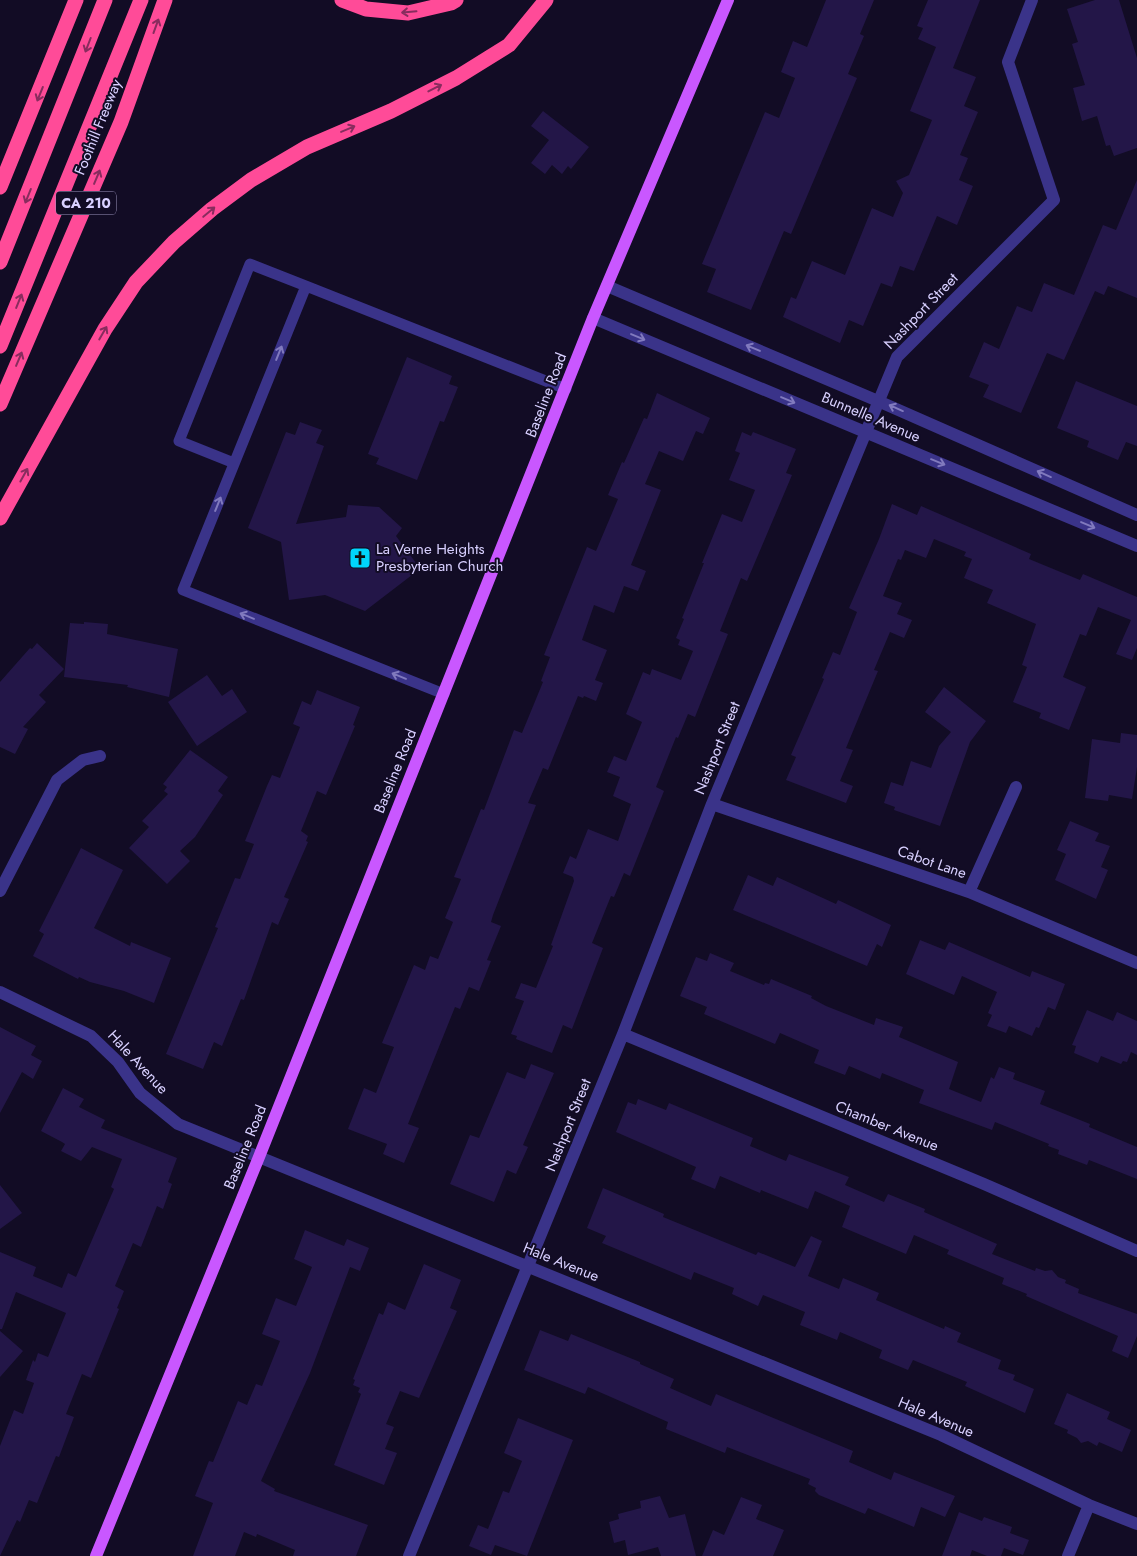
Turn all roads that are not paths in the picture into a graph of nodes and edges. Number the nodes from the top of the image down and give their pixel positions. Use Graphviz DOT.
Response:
graph roads {
  1 [pos="76,0"];
  2 [pos="106,0"];
  3 [pos="141,0"];
  4 [pos="165,0"];
  5 [pos="342,0"];
  6 [pos="456,0"];
  7 [pos="546,0"];
  8 [pos="728,0"];
  9 [pos="1032,0"];
  10 [pos="0,187"];
  11 [pos="0,262"];
  12 [pos="306,286"];
  13 [pos="607,286"];
  14 [pos="593,318"];
  15 [pos="0,346"];
  16 [pos="566,389"];
  17 [pos="878,400"];
  18 [pos="0,404"];
  19 [pos="865,432"];
  20 [pos="234,463"];
  21 [pos="1137,515"];
  22 [pos="0,518"];
  23 [pos="1137,546"];
  24 [pos="444,694"];
  25 [pos="100,756"];
  26 [pos="1016,787"];
  27 [pos="712,804"];
  28 [pos="0,891"];
  29 [pos="969,892"];
  30 [pos="1137,963"];
  31 [pos="0,992"];
  32 [pos="623,1034"];
  33 [pos="259,1156"];
  34 [pos="1137,1251"];
  35 [pos="528,1265"];
  36 [pos="1089,1504"];
  37 [pos="1137,1524"];
  38 [pos="96,1556"];
  39 [pos="409,1556"];
  40 [pos="1068,1556"];
  1 -- 10 [label="highway, one-way"];
  2 -- 11 [label="highway, one-way"];
  15 -- 3 [label="highway, one-way"];
  18 -- 4 [label="highway, Foothill Freeway / CA 210, one-way"];
  6 -- 5 [label="highway, one-way"];
  22 -- 7 [label="highway, one-way"];
  8 -- 13 [label="main road, Baseline Road"];
  9 -- 17 [label="street, Nashport Street"];
  12 -- 16 [label="lane"];
  20 -- 12 [label="lane, one-way"];
  12 -- 20 [label="lane"];
  13 -- 14 [label="main road, Baseline Road"];
  17 -- 13 [label="street, Bunnelle Avenue, one-way"];
  14 -- 16 [label="main road, Baseline Road"];
  14 -- 19 [label="street, Bunnelle Avenue, one-way"];
  16 -- 24 [label="main road, Baseline Road"];
  17 -- 19 [label="street, Nashport Street"];
  21 -- 17 [label="street, Bunnelle Avenue, one-way"];
  19 -- 23 [label="street, Bunnelle Avenue, one-way"];
  19 -- 27 [label="street, Nashport Street"];
  24 -- 20 [label="lane, one-way"];
  24 -- 33 [label="main road, Baseline Road"];
  25 -- 28 [label="street"];
  26 -- 29 [label="street"];
  27 -- 29 [label="street, Cabot Lane"];
  27 -- 32 [label="street, Nashport Street"];
  29 -- 30 [label="street, Cabot Lane"];
  31 -- 33 [label="street, Hale Avenue"];
  32 -- 34 [label="street, Chamber Avenue"];
  32 -- 35 [label="street, Nashport Street"];
  33 -- 35 [label="street, Hale Avenue"];
  33 -- 38 [label="main road, Baseline Road"];
  35 -- 36 [label="street, Hale Avenue"];
  35 -- 39 [label="street, Nashport Street"];
  36 -- 37 [label="street, Hale Avenue"];
  36 -- 40 [label="street"];
}
